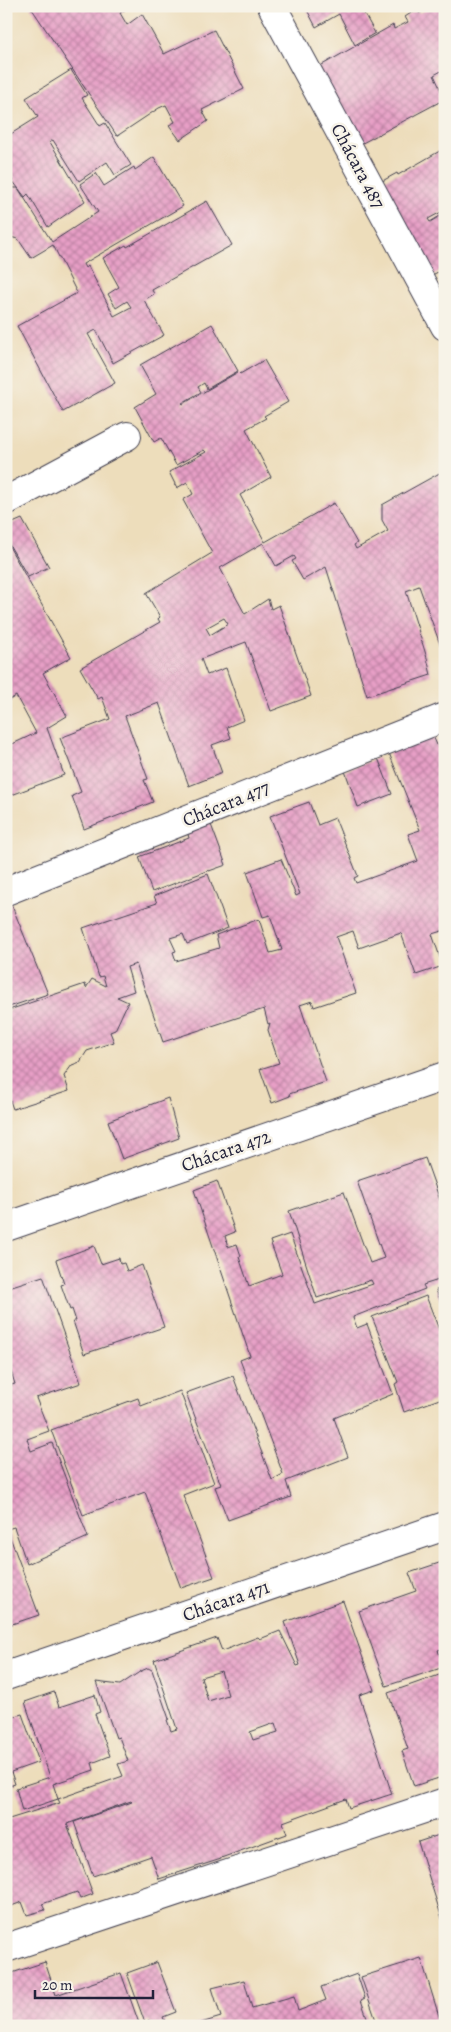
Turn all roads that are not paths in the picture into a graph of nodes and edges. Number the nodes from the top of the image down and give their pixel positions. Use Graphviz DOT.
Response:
graph roads {
  1 [pos="272,6"];
  2 [pos="445,326"];
  3 [pos="127,436"];
  4 [pos="6,501"];
  5 [pos="445,717"];
  6 [pos="6,891"];
  7 [pos="445,1076"];
  8 [pos="6,1227"];
  9 [pos="445,1526"];
  10 [pos="6,1676"];
  11 [pos="445,1802"];
  12 [pos="6,1948"];
  1 -- 2 [label="street, Chácara 487"];
  3 -- 4 [label="street"];
  5 -- 6 [label="street, Chácara 477"];
  7 -- 8 [label="street, Chácara 472"];
  9 -- 10 [label="street, Chácara 471"];
  11 -- 12 [label="street"];
}
